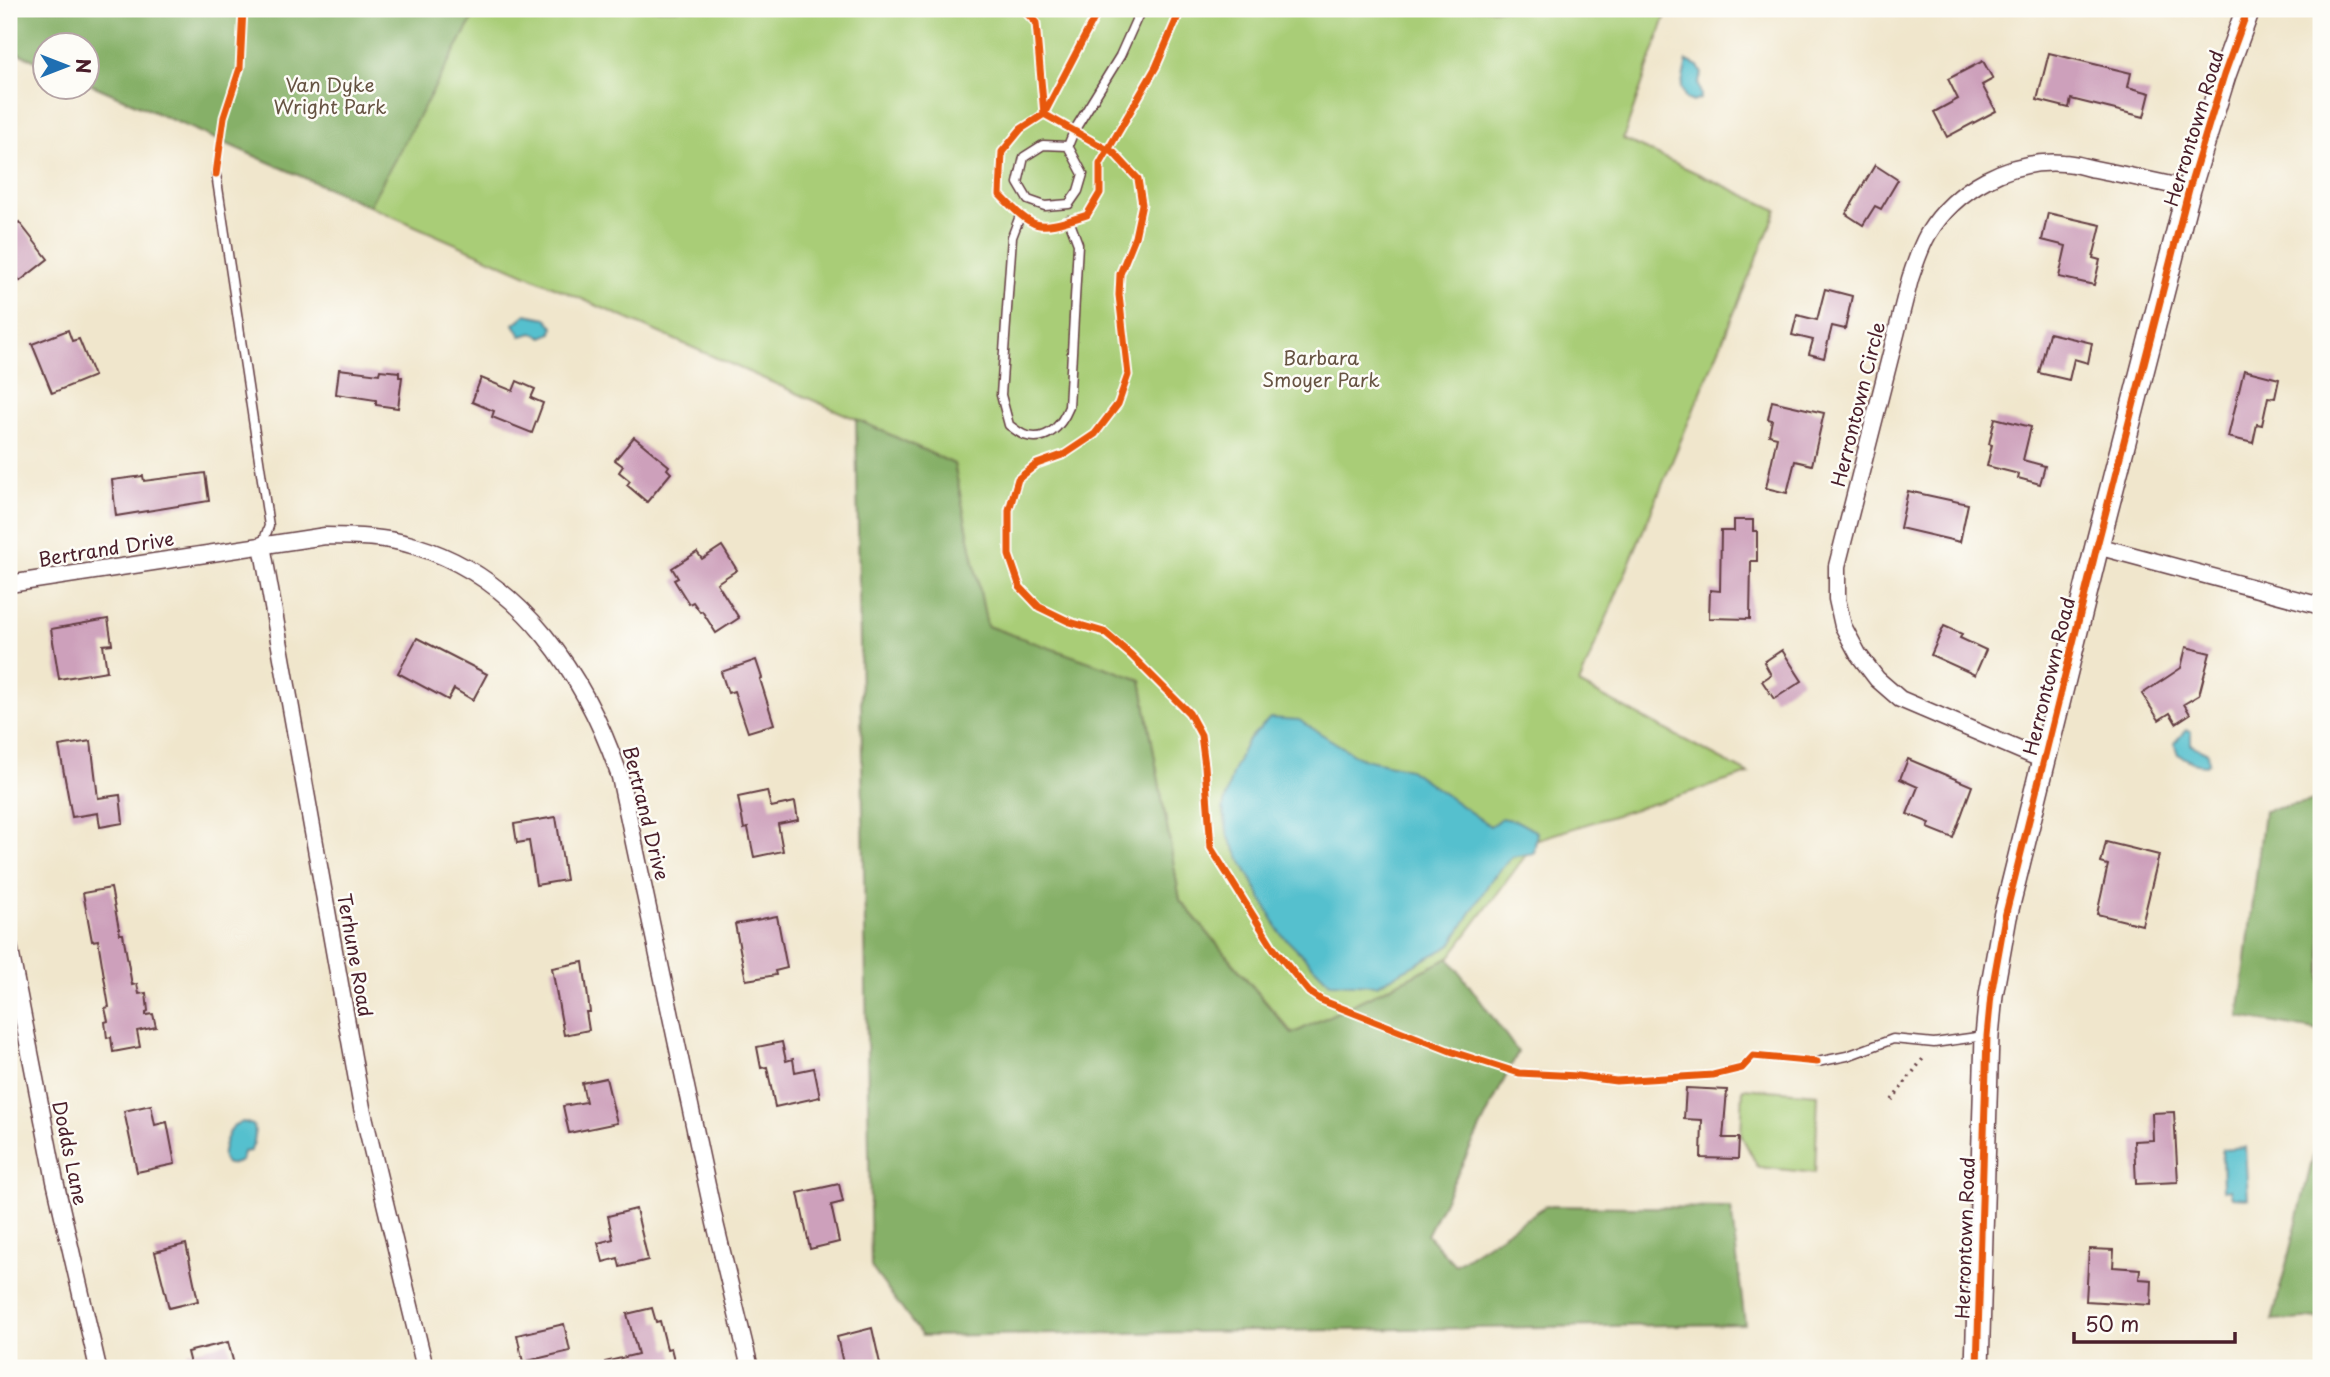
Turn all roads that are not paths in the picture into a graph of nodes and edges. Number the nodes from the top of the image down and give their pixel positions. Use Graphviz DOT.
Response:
graph roads {
  1 [pos="1141,9"];
  2 [pos="2248,9"];
  3 [pos="1068,146"];
  4 [pos="216,174"];
  5 [pos="2189,189"];
  6 [pos="1020,216"];
  7 [pos="1069,220"];
  8 [pos="262,545"];
  9 [pos="2097,546"];
  10 [pos="9,584"];
  11 [pos="2321,606"];
  12 [pos="2043,760"];
  13 [pos="9,945"];
  14 [pos="1987,1035"];
  15 [pos="1817,1062"];
  16 [pos="98,1368"];
  17 [pos="425,1368"];
  18 [pos="750,1368"];
  19 [pos="1977,1368"];
  1 -- 3 [label="lane"];
  2 -- 5 [label="street, Herrontown Road"];
  3 -- 3 [label="lane"];
  4 -- 8 [label="lane"];
  5 -- 9 [label="street, Herrontown Road"];
  5 -- 12 [label="street, Herrontown Circle"];
  6 -- 7 [label="lane"];
  8 -- 10 [label="street, Bertrand Drive"];
  8 -- 17 [label="street, Terhune Road"];
  8 -- 18 [label="street, Bertrand Drive"];
  9 -- 11 [label="street"];
  9 -- 12 [label="street, Herrontown Road"];
  12 -- 14 [label="street, Herrontown Road"];
  13 -- 16 [label="street, Dodds Lane"];
  14 -- 15 [label="lane"];
  14 -- 19 [label="street, Herrontown Road"];
}
